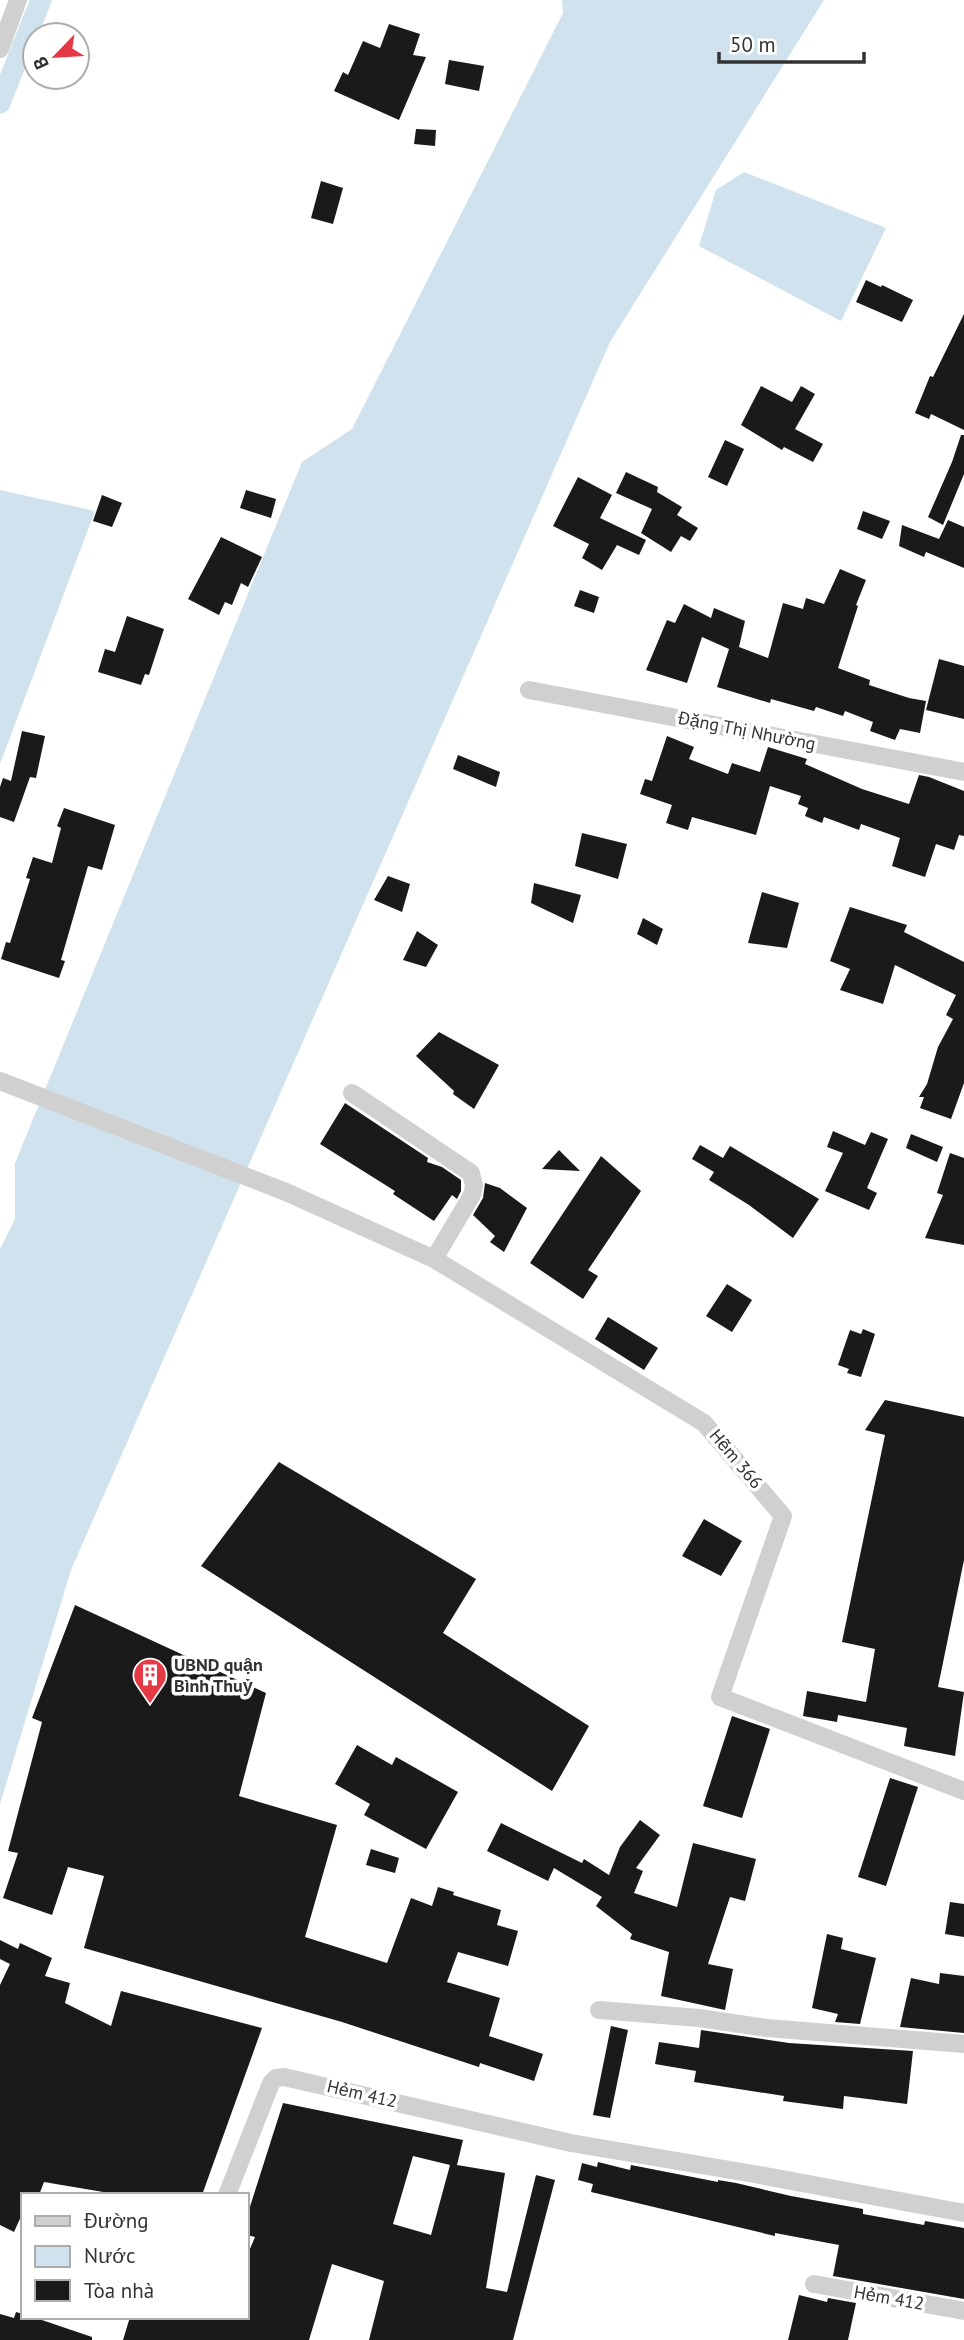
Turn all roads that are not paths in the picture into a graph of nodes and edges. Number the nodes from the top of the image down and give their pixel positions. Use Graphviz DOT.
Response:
graph roads {
  1 [pos="18,0"];
  2 [pos="0,49"];
  3 [pos="529,690"];
  4 [pos="964,772"];
  5 [pos="0,1081"];
  6 [pos="352,1093"];
  7 [pos="434,1259"];
  8 [pos="964,1791"];
  9 [pos="599,2010"];
  10 [pos="964,2044"];
  11 [pos="228,2193"];
  12 [pos="964,2213"];
  13 [pos="814,2284"];
  14 [pos="964,2311"];
  1 -- 2 [label="street"];
  3 -- 4 [label="street, Đặng Thị Nhường"];
  5 -- 7 [label="street, Hẽm 366"];
  6 -- 7 [label="street"];
  7 -- 8 [label="street, Hẽm 366"];
  9 -- 10 [label="street"];
  11 -- 12 [label="street, Hẻm 412"];
  13 -- 14 [label="street, Hẻm 412"];
}
